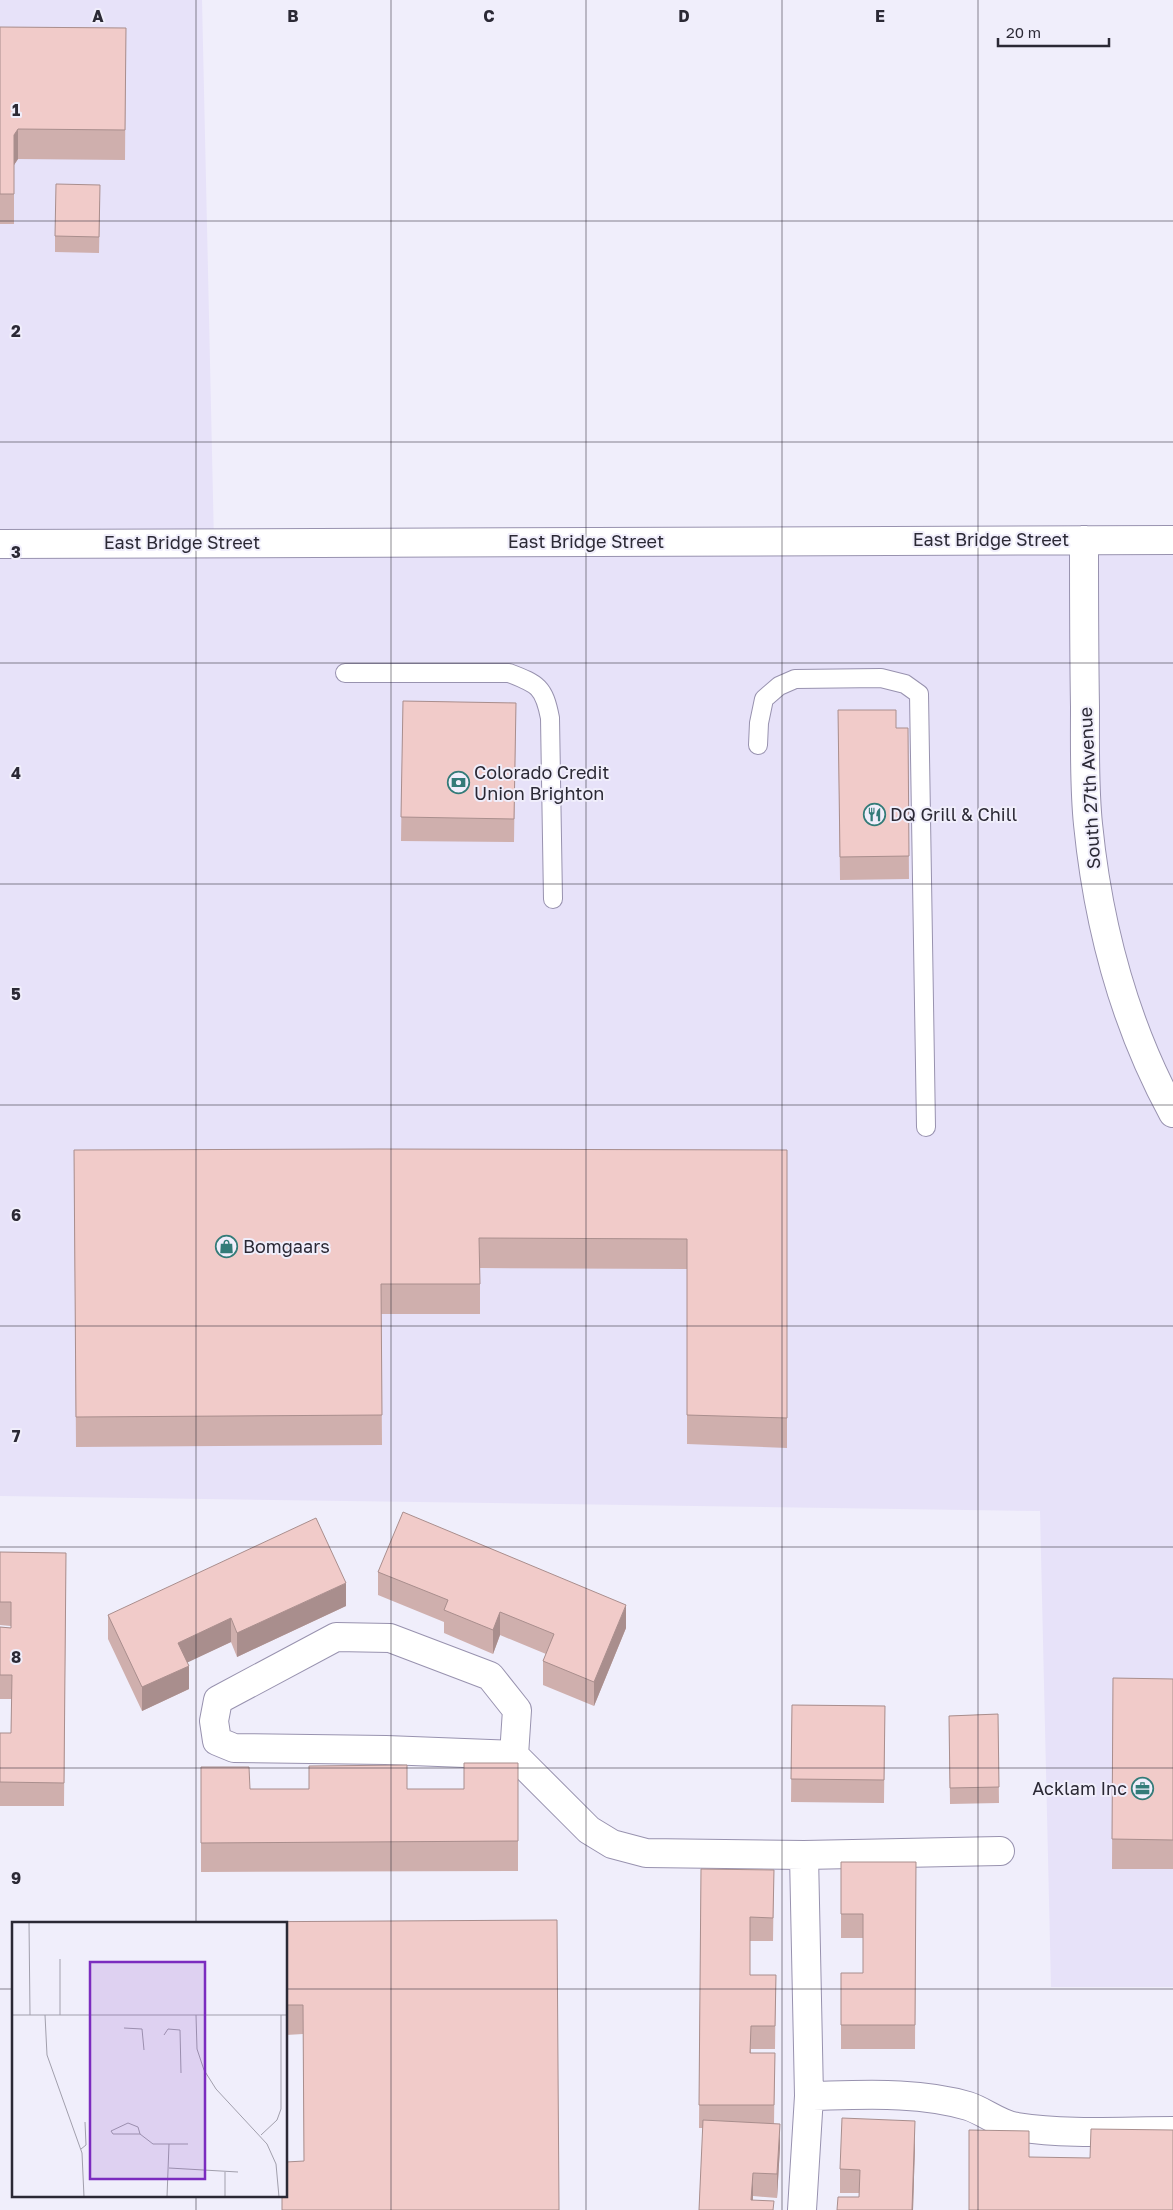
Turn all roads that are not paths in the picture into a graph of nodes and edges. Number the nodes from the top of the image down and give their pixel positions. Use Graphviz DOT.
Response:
graph roads {
  1 [pos="1084,540"];
  2 [pos="1173,540"];
  3 [pos="0,544"];
  4 [pos="345,673"];
  5 [pos="758,745"];
  6 [pos="553,898"];
  7 [pos="1173,1113"];
  8 [pos="926,1127"];
  9 [pos="514,1755"];
  10 [pos="1000,1851"];
  11 [pos="804,1854"];
  12 [pos="809,2096"];
  13 [pos="1173,2131"];
  14 [pos="802,2210"];
  1 -- 2 [label="street, East Bridge Street"];
  1 -- 3 [label="street, East Bridge Street"];
  1 -- 7 [label="street, South 27th Avenue"];
  4 -- 6 [label="lane"];
  5 -- 8 [label="lane"];
  9 -- 9 [label="street"];
  9 -- 11 [label="street"];
  10 -- 11 [label="street"];
  11 -- 12 [label="street"];
  12 -- 13 [label="street"];
  12 -- 14 [label="street"];
}
